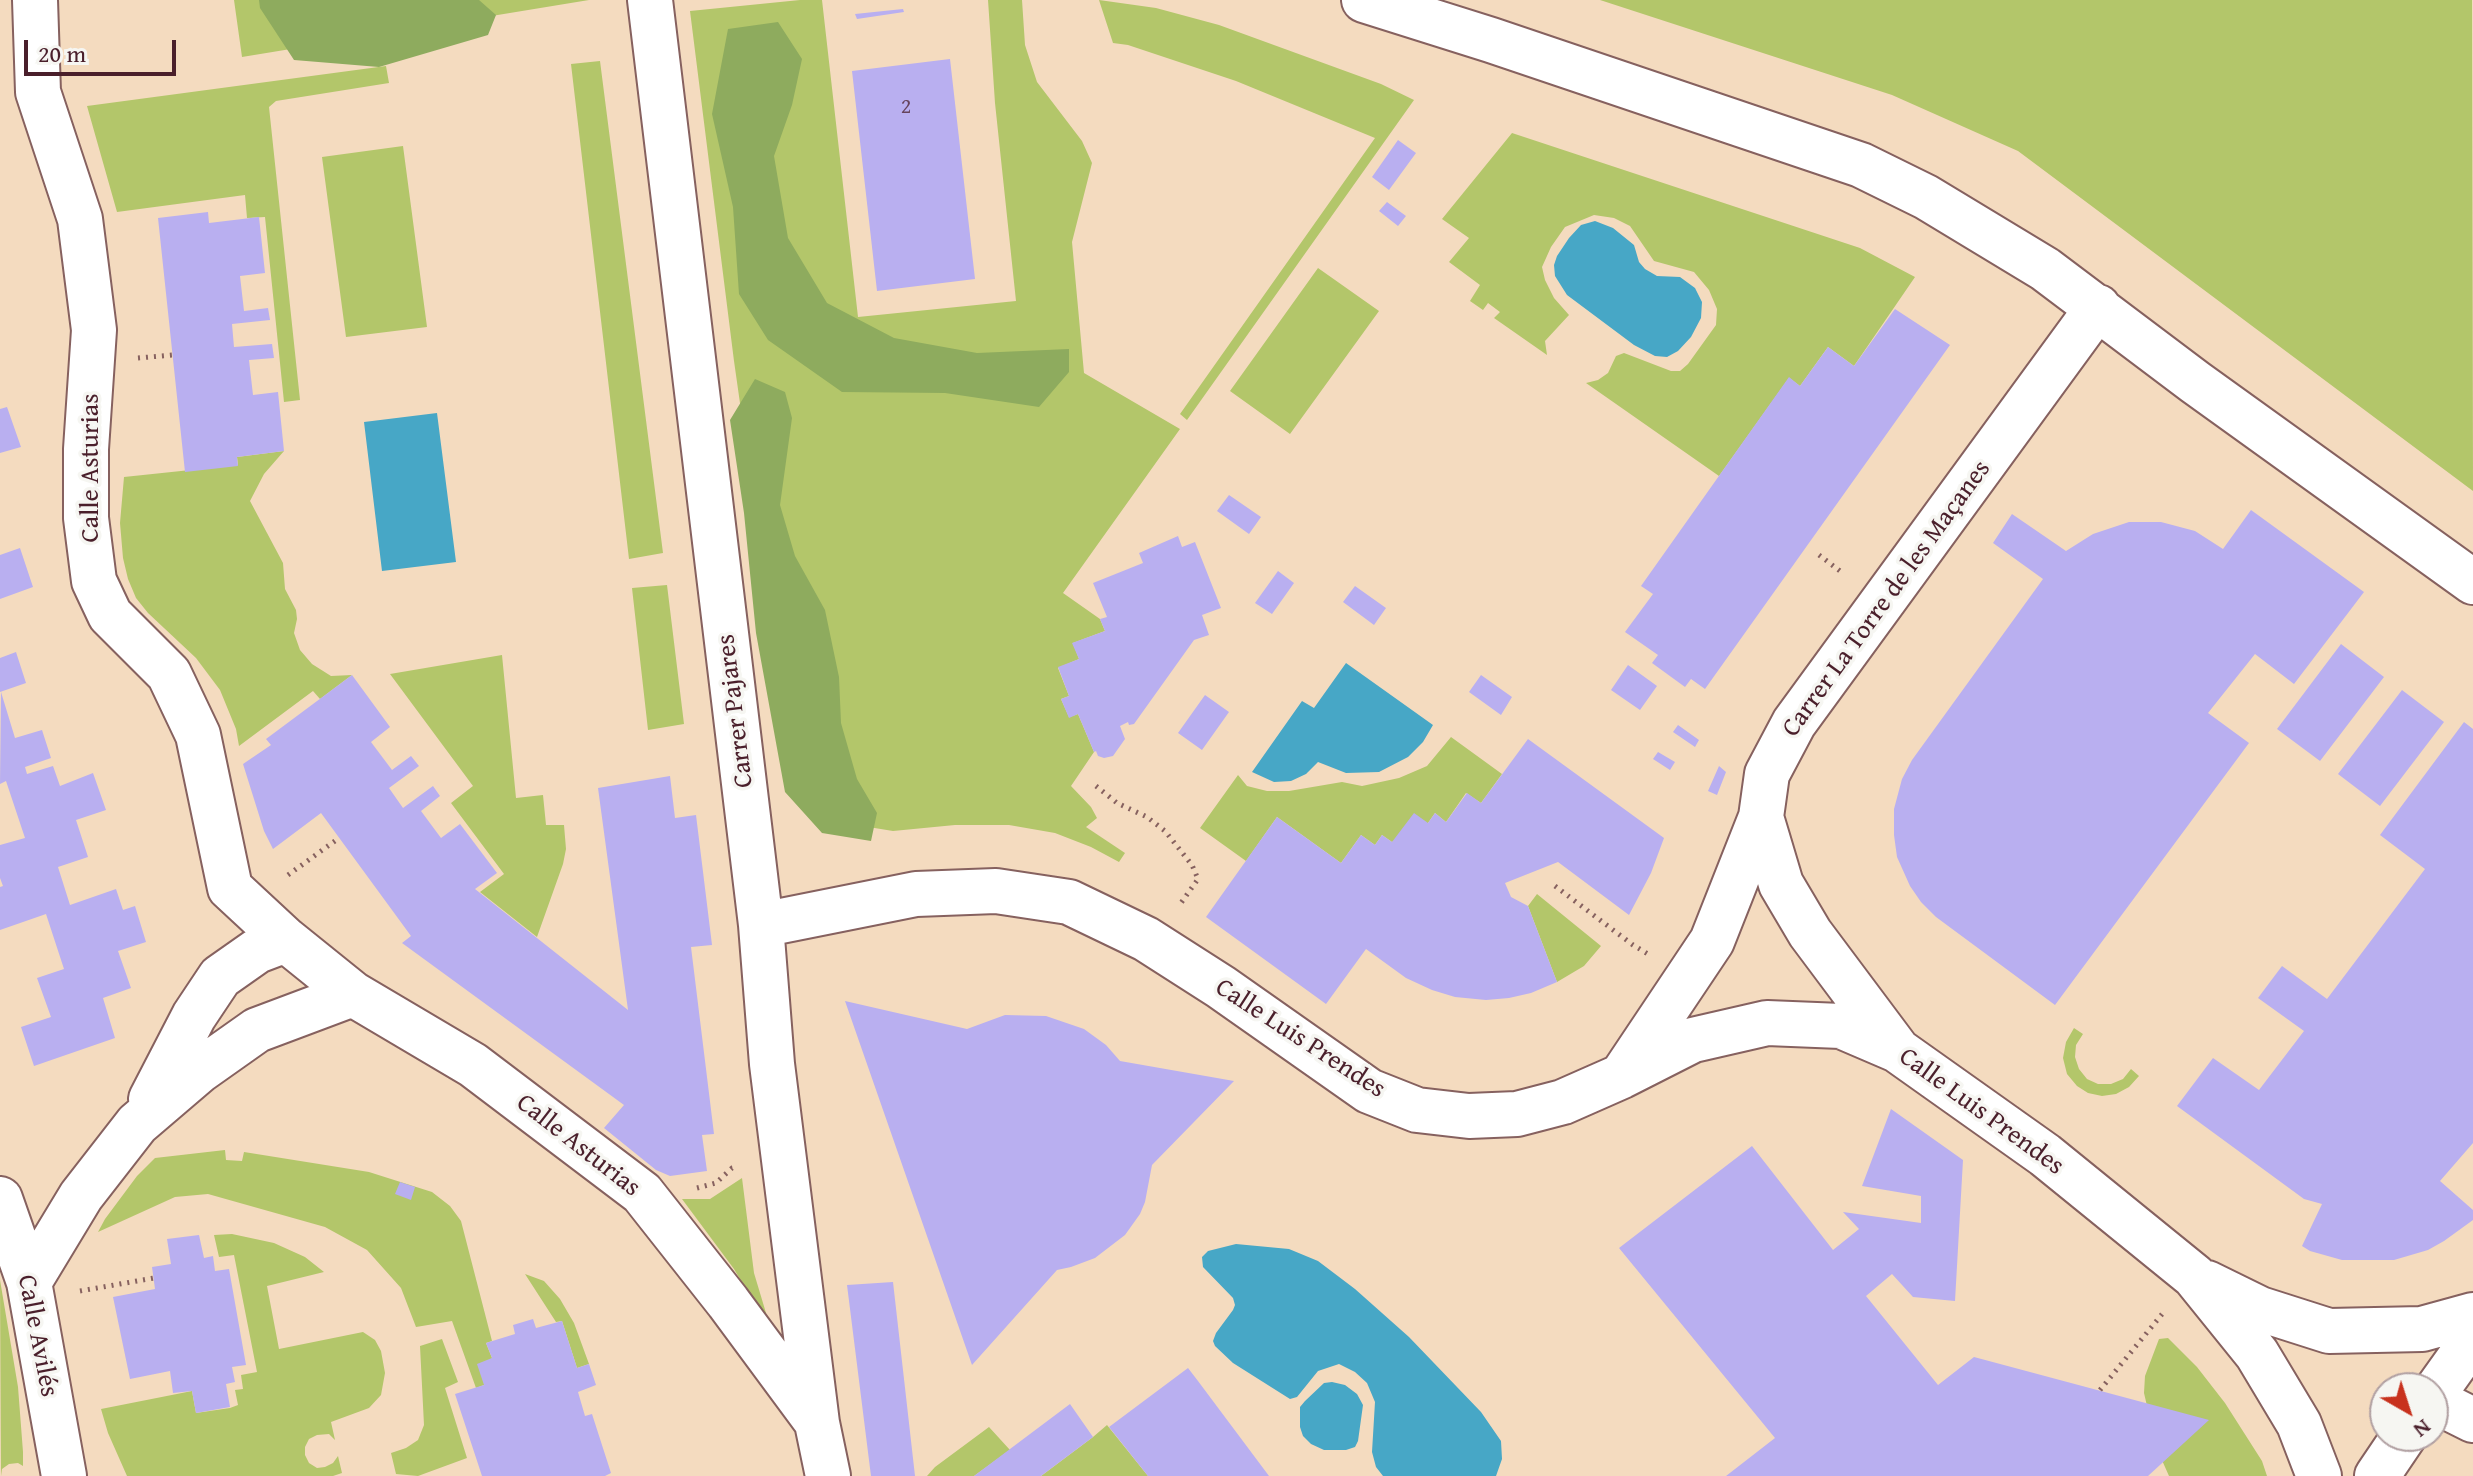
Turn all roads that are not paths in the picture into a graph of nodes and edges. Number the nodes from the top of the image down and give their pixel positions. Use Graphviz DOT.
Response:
graph roads {
  1 [pos="35,0"];
  2 [pos="650,0"];
  3 [pos="1364,0"];
  4 [pos="2098,307"];
  5 [pos="2473,582"];
  6 [pos="1761,817"];
  7 [pos="761,925"];
  8 [pos="286,940"];
  9 [pos="353,994"];
  10 [pos="1897,1050"];
  11 [pos="1622,1076"];
  12 [pos="137,1124"];
  13 [pos="0,1199"];
  14 [pos="2194,1276"];
  15 [pos="31,1290"];
  16 [pos="2473,1315"];
  17 [pos="2473,1339"];
  18 [pos="2449,1374"];
  19 [pos="2449,1407"];
  20 [pos="2473,1420"];
  21 [pos="817,1423"];
  22 [pos="2393,1452"];
  23 [pos="64,1476"];
  24 [pos="828,1476"];
  25 [pos="2319,1476"];
  26 [pos="2377,1476"];
  1 -- 8 [label="street, Calle Asturias"];
  2 -- 7 [label="street, Carrer Pajares"];
  3 -- 4 [label="street"];
  4 -- 5 [label="street"];
  4 -- 6 [label="street, Carrer La Torre de les Maçanes"];
  6 -- 10 [label="street"];
  6 -- 11 [label="street, Carrer La Torre de les Maçanes"];
  7 -- 11 [label="street, Calle Luis Prendes"];
  7 -- 21 [label="street, Carrer Pajares"];
  8 -- 9 [label="street, Calle Asturias"];
  8 -- 12 [label="street"];
  9 -- 12 [label="street"];
  9 -- 21 [label="street, Calle Asturias"];
  10 -- 11 [label="street, Calle Luis Prendes"];
  10 -- 14 [label="street, Calle Luis Prendes"];
  12 -- 15 [label="street"];
  13 -- 15 [label="street, Calle Avilés"];
  14 -- 16 [label="street"];
  14 -- 25 [label="street"];
  15 -- 23 [label="street, Calle Avilés"];
  17 -- 18 [label="street"];
  19 -- 20 [label="street"];
  21 -- 24 [label="street, Carrer Pajares"];
  22 -- 26 [label="street"];
}
